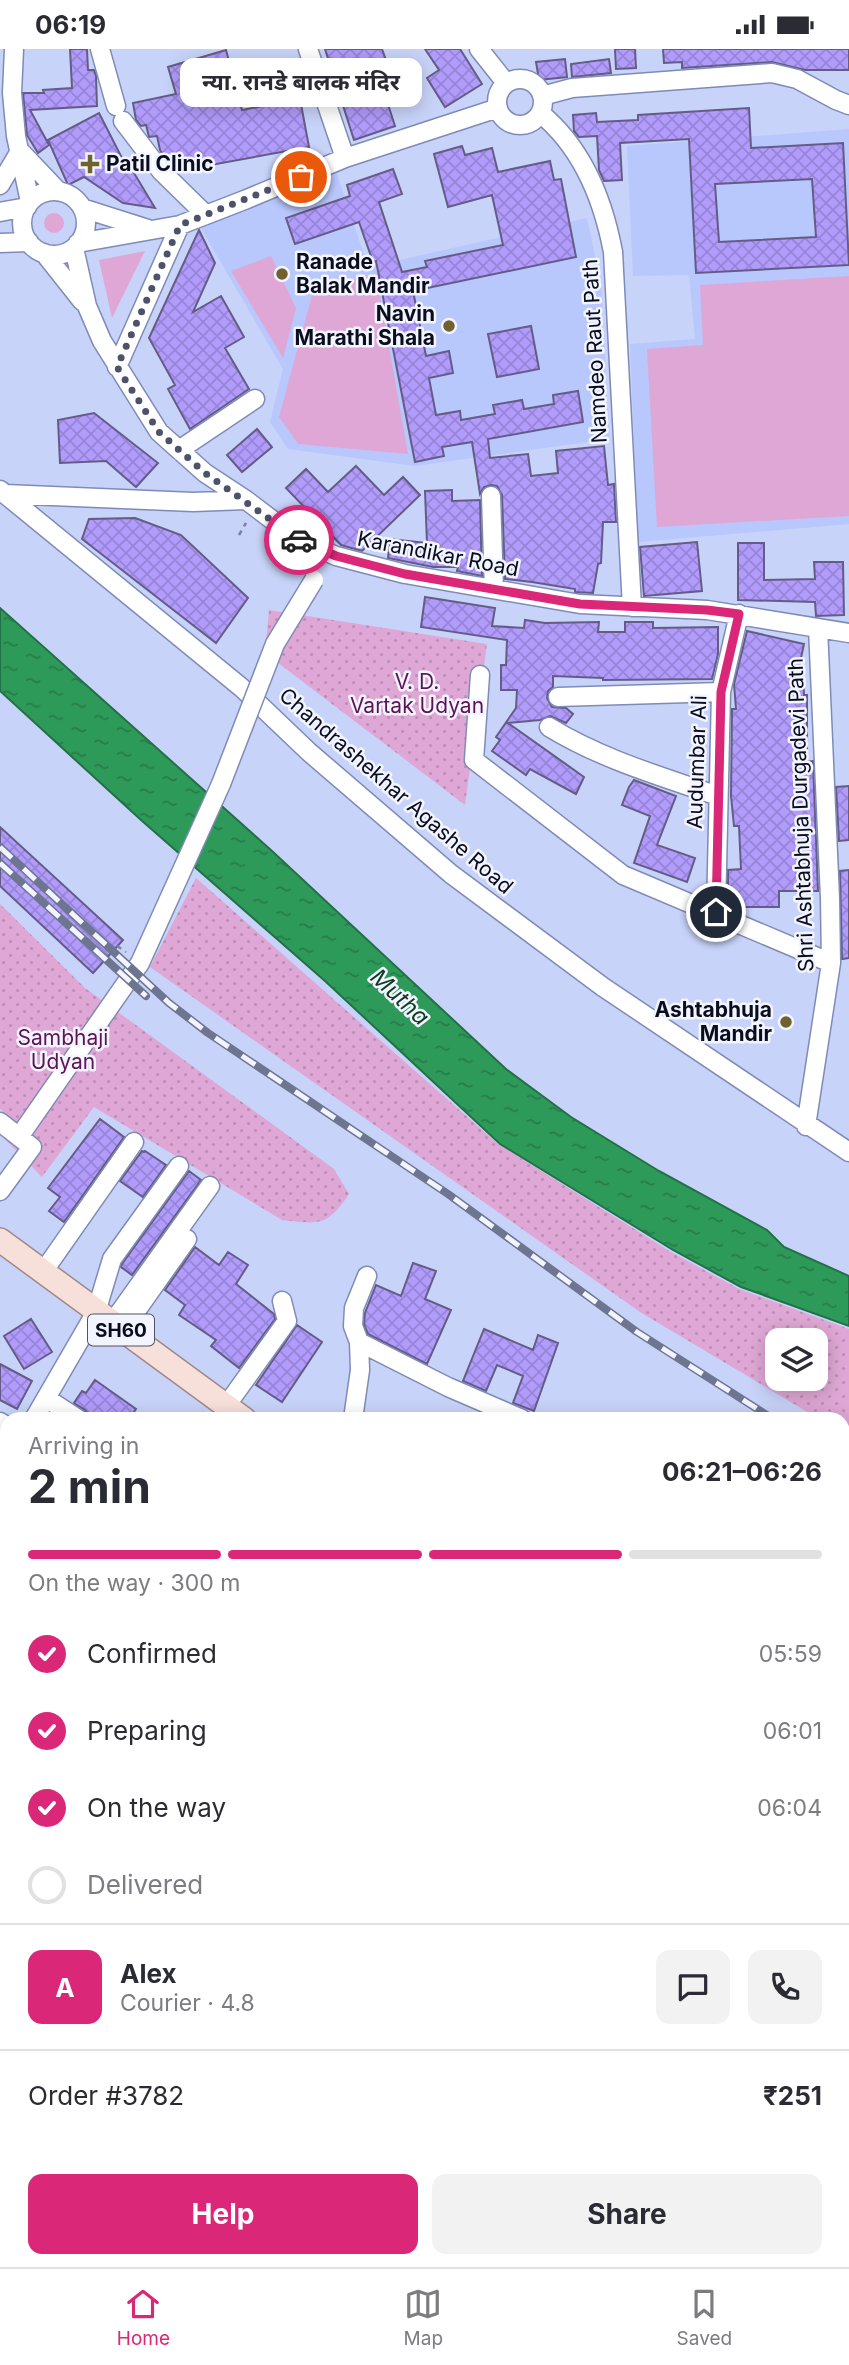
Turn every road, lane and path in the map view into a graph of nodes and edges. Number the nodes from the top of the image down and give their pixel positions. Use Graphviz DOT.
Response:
graph roads {
  1 [pos="14,49"];
  2 [pos="100,49"];
  3 [pos="308,49"];
  4 [pos="479,49"];
  5 [pos="506,83"];
  6 [pos="541,104"];
  7 [pos="849,105"];
  8 [pos="498,108"];
  9 [pos="20,151"];
  10 [pos="345,158"];
  11 [pos="0,185"];
  12 [pos="58,191"];
  13 [pos="28,205"];
  14 [pos="82,208"];
  15 [pos="0,212"];
  16 [pos="206,215"];
  17 [pos="180,225"];
  18 [pos="151,230"];
  19 [pos="0,243"];
  20 [pos="76,245"];
  21 [pos="37,248"];
  22 [pos="87,306"];
  23 [pos="117,367"];
  24 [pos="255,399"];
  25 [pos="179,450"];
  26 [pos="2,492"];
  27 [pos="491,496"];
  28 [pos="246,500"];
  29 [pos="314,580"];
  30 [pos="494,589"];
  31 [pos="632,607"];
  32 [pos="739,614"];
  33 [pos="818,628"];
  34 [pos="849,633"];
  35 [pos="480,675"];
  36 [pos="721,692"];
  37 [pos="558,697"];
  38 [pos="549,727"];
  39 [pos="718,796"];
  40 [pos="716,912"];
  41 [pos="831,963"];
  42 [pos="0,1122"];
  43 [pos="806,1126"];
  44 [pos="19,1137"];
  45 [pos="134,1142"];
  46 [pos="849,1152"];
  47 [pos="178,1166"];
  48 [pos="209,1185"];
  49 [pos="0,1191"];
  50 [pos="187,1239"];
  51 [pos="0,1240"];
  52 [pos="43,1272"];
  53 [pos="367,1276"];
  54 [pos="282,1301"];
  55 [pos="110,1322"];
  56 [pos="359,1342"];
  57 [pos="46,1398"];
  58 [pos="38,1412"];
  59 [pos="67,1412"];
  60 [pos="234,1412"];
  61 [pos="236,1412"];
  62 [pos="354,1412"];
  63 [pos="506,1412"];
  1 -- 9 [label="street"];
  2 -- 16 [label="street"];
  3 -- 10 [label="street"];
  4 -- 5 [label="street"];
  5 -- 6 [label="street"];
  5 -- 8 [label="street"];
  6 -- 7 [label="street"];
  6 -- 8 [label="street"];
  6 -- 31 [label="street, Namdeo Raut Path"];
  8 -- 10 [label="street"];
  9 -- 11 [label="street"];
  9 -- 12 [label="street"];
  9 -- 13 [label="street"];
  10 -- 16 [label="street"];
  12 -- 13 [label="street"];
  12 -- 14 [label="street"];
  13 -- 15 [label="street"];
  13 -- 21 [label="street"];
  14 -- 18 [label="street"];
  14 -- 20 [label="street"];
  16 -- 17 [label="street"];
  17 -- 18 [label="street"];
  17 -- 23 [label="street"];
  18 -- 20 [label="street"];
  19 -- 21 [label="street"];
  20 -- 21 [label="street"];
  20 -- 22 [label="street"];
  21 -- 22 [label="street"];
  22 -- 23 [label="street, Karandikar Road"];
  23 -- 25 [label="street, Karandikar Road"];
  24 -- 25 [label="street"];
  25 -- 28 [label="street, Karandikar Road"];
  26 -- 28 [label="street"];
  26 -- 43 [label="street, Chandrashekhar Agashe Road"];
  27 -- 30 [label="street"];
  28 -- 30 [label="street, Karandikar Road"];
  29 -- 44 [label="street, bridge"];
  30 -- 31 [label="street, Karandikar Road"];
  31 -- 32 [label="street, Karandikar Road"];
  32 -- 33 [label="street, Karandikar Road"];
  32 -- 36 [label="street, Audumbar Ali"];
  33 -- 34 [label="street, Karandikar Road"];
  33 -- 41 [label="street, Shri Ashtabhuja Durgadevi Path"];
  35 -- 40 [label="street"];
  36 -- 37 [label="street"];
  36 -- 39 [label="street, Audumbar Ali"];
  38 -- 39 [label="street"];
  39 -- 40 [label="street, Audumbar Ali"];
  40 -- 41 [label="street"];
  41 -- 43 [label="street, Shri Ashtabhuja Durgadevi Path"];
  42 -- 44 [label="street"];
  43 -- 46 [label="street, Chandrashekhar Agashe Road"];
  44 -- 49 [label="street"];
  45 -- 52 [label="street"];
  47 -- 55 [label="street"];
  48 -- 55 [label="street"];
  50 -- 55 [label="street"];
  51 -- 52 [label="main road, SH60"];
  52 -- 55 [label="main road, SH60"];
  53 -- 56 [label="street"];
  54 -- 61 [label="street"];
  55 -- 57 [label="street"];
  55 -- 60 [label="main road, SH60"];
  56 -- 62 [label="street"];
  56 -- 63 [label="street"];
  57 -- 58 [label="street"];
  57 -- 59 [label="street"];
}
